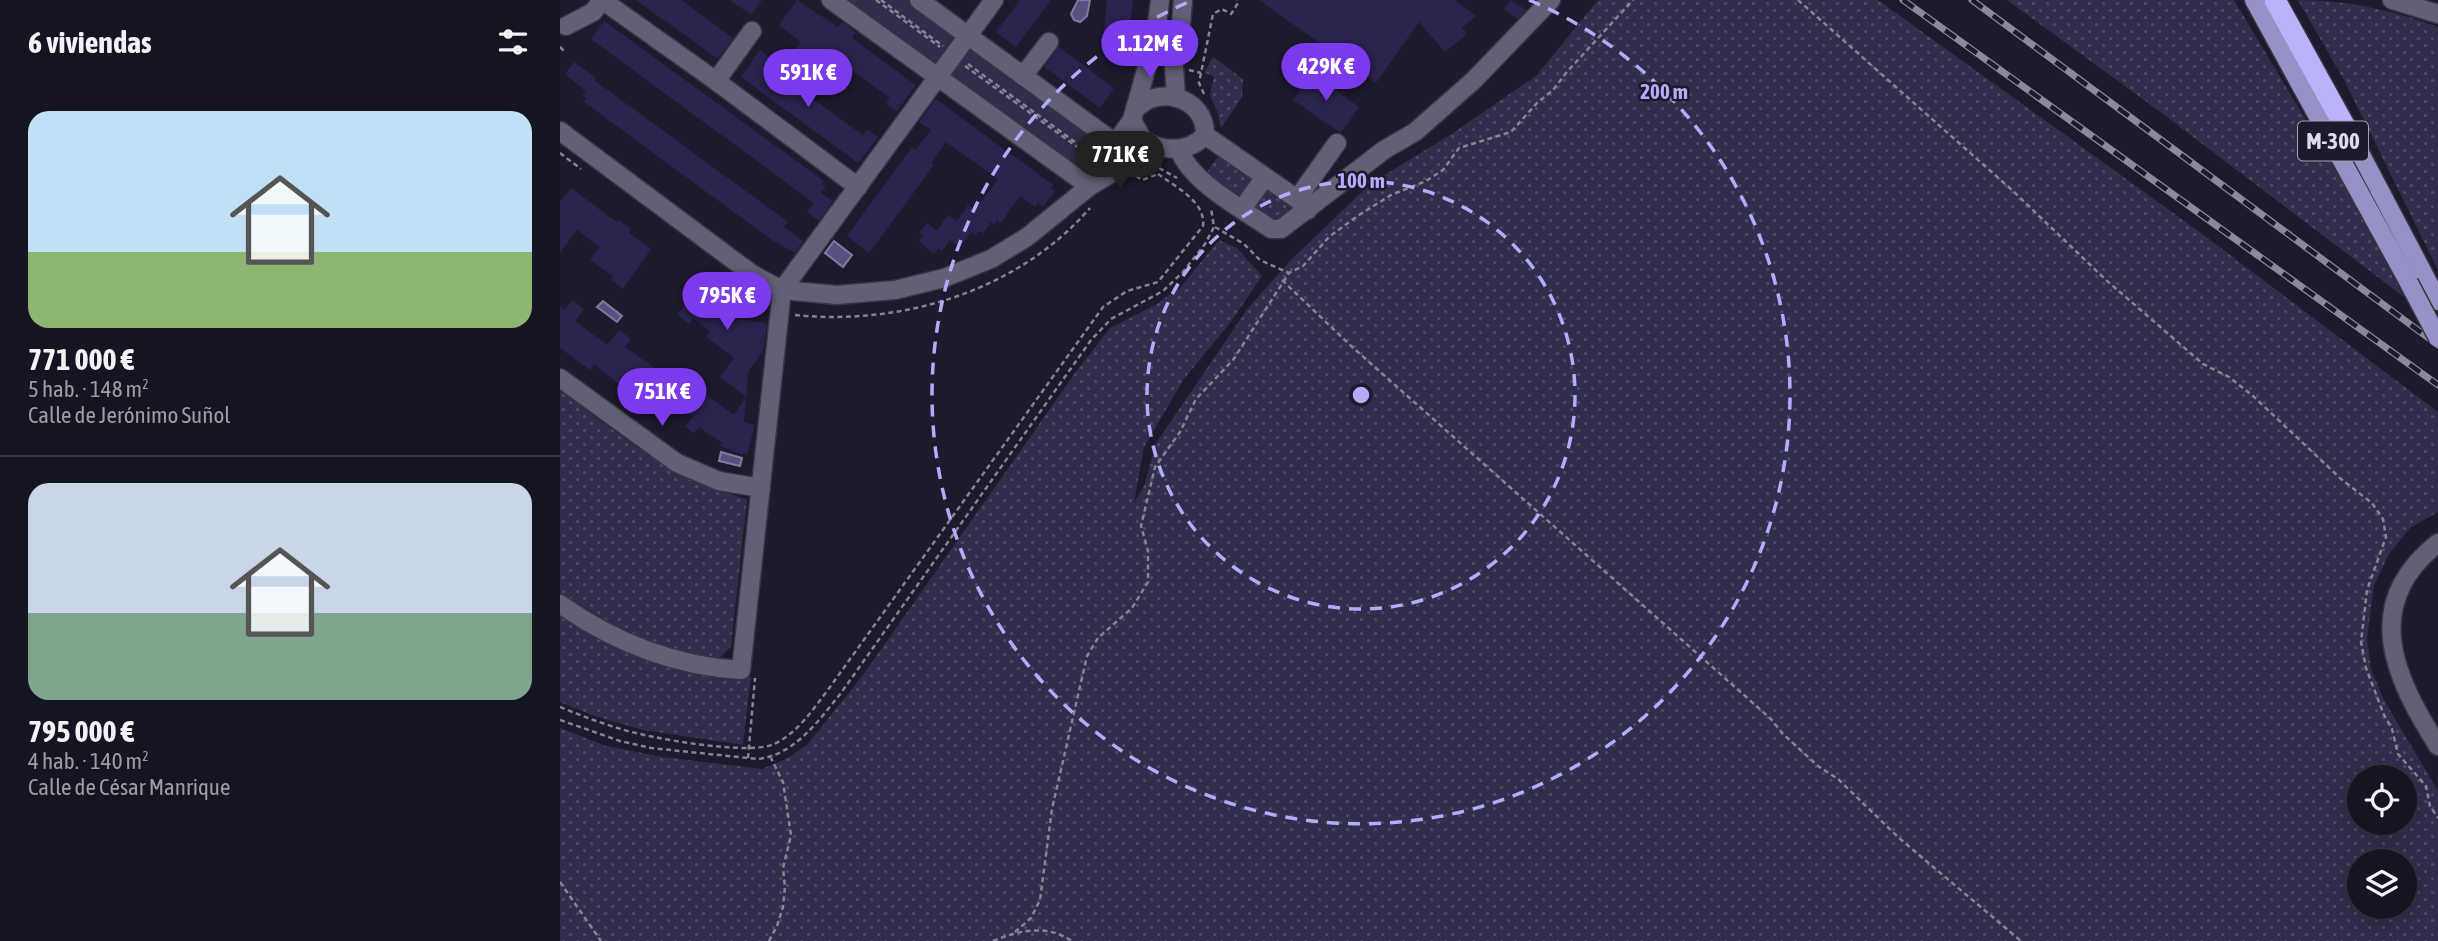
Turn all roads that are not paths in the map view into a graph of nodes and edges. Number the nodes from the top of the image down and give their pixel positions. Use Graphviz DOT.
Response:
graph roads {
  1 [pos="586,0"];
  2 [pos="602,0"];
  3 [pos="831,0"];
  4 [pos="919,0"];
  5 [pos="994,0"];
  6 [pos="1160,0"];
  7 [pos="1183,0"];
  8 [pos="1551,0"];
  9 [pos="2254,0"];
  10 [pos="2275,0"];
  11 [pos="2285,0"];
  12 [pos="2392,0"];
  13 [pos="2438,14"];
  14 [pos="752,31"];
  15 [pos="968,36"];
  16 [pos="564,37"];
  17 [pos="1049,42"];
  18 [pos="1023,76"];
  19 [pos="938,77"];
  20 [pos="716,81"];
  21 [pos="1176,98"];
  22 [pos="1134,114"];
  23 [pos="560,131"];
  24 [pos="1205,135"];
  25 [pos="1114,142"];
  26 [pos="1338,143"];
  27 [pos="2354,143"];
  28 [pos="1170,148"];
  29 [pos="1265,177"];
  30 [pos="1086,184"];
  31 [pos="858,187"];
  32 [pos="1303,205"];
  33 [pos="1242,209"];
  34 [pos="1063,210"];
  35 [pos="782,290"];
  36 [pos="2435,296"];
  37 [pos="2438,338"];
  38 [pos="560,378"];
  39 [pos="761,488"];
  40 [pos="2438,543"];
  41 [pos="560,604"];
  42 [pos="2438,746"];
  1 -- 16 [label="street"];
  2 -- 16 [label="street"];
  2 -- 20 [label="street"];
  3 -- 19 [label="street"];
  4 -- 15 [label="street"];
  5 -- 15 [label="street"];
  6 -- 22 [label="street"];
  7 -- 21 [label="street"];
  8 -- 32 [label="street"];
  9 -- 37 [label="main road, M-300, bridge"];
  10 -- 27 [label="highway, M-300"];
  11 -- 27 [label="main road"];
  12 -- 13 [label="street"];
  14 -- 20 [label="street"];
  15 -- 18 [label="street"];
  15 -- 19 [label="street"];
  17 -- 18 [label="street"];
  18 -- 25 [label="street"];
  19 -- 30 [label="street"];
  19 -- 31 [label="street"];
  20 -- 31 [label="street"];
  21 -- 22 [label="street"];
  21 -- 24 [label="street"];
  22 -- 25 [label="street"];
  22 -- 28 [label="street"];
  23 -- 35 [label="street"];
  24 -- 28 [label="street"];
  24 -- 29 [label="street"];
  25 -- 30 [label="street"];
  26 -- 32 [label="street"];
  27 -- 36 [label="main road, M-300"];
  28 -- 33 [label="street"];
  28 -- 34 [label="street"];
  29 -- 32 [label="street"];
  29 -- 33 [label="street"];
  30 -- 34 [label="street"];
  31 -- 35 [label="street"];
  32 -- 33 [label="street"];
  34 -- 35 [label="street"];
  35 -- 39 [label="street"];
  38 -- 39 [label="street"];
  39 -- 41 [label="street"];
  40 -- 42 [label="street"];
}
